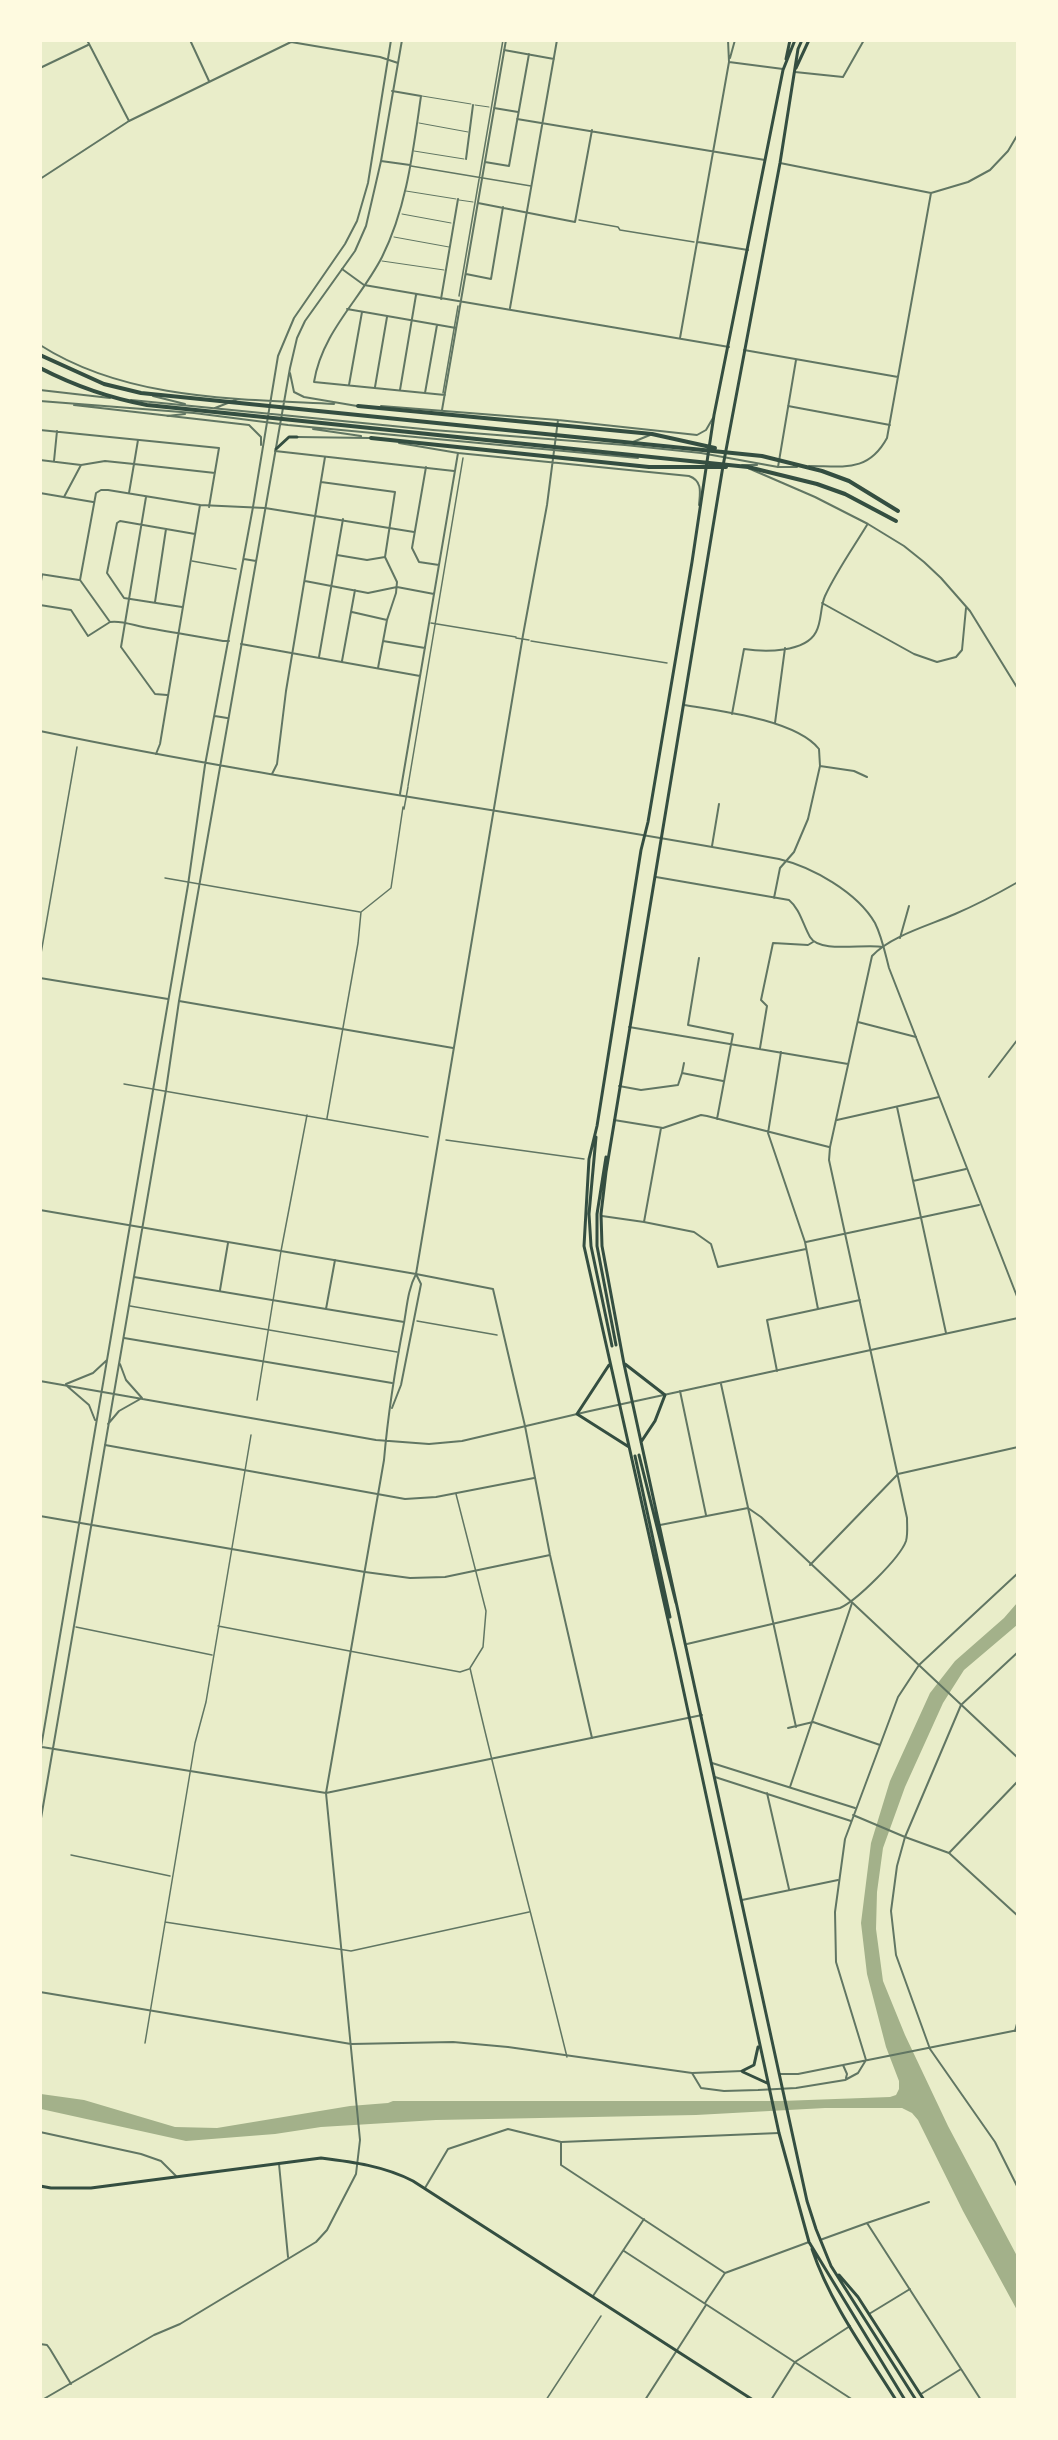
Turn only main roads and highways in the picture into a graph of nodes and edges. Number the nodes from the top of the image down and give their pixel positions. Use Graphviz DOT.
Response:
graph roads {
  1 [pos="790,40"];
  2 [pos="795,40"];
  3 [pos="802,40"];
  4 [pos="809,40"];
  5 [pos="783,70"];
  6 [pos="795,72"];
  7 [pos="40,354"];
  8 [pos="40,368"];
  9 [pos="358,406"];
  10 [pos="297,437"];
  11 [pos="371,438"];
  12 [pos="275,450"];
  13 [pos="732,452"];
  14 [pos="748,467"];
  15 [pos="898,511"];
  16 [pos="896,521"];
  17 [pos="597,1126"];
  18 [pos="612,1129"];
  19 [pos="624,1364"];
  20 [pos="609,1365"];
  21 [pos="641,1442"];
  22 [pos="629,1448"];
  23 [pos="684,1631"];
  24 [pos="675,1651"];
  25 [pos="759,2045"];
  26 [pos="768,2083"];
  27 [pos="40,2186"];
  28 [pos="809,2242"];
  29 [pos="831,2266"];
  30 [pos="753,2400"];
  31 [pos="896,2400"];
  32 [pos="906,2400"];
  33 [pos="916,2400"];
  34 [pos="924,2400"];
  1 -- 5 [label="main road"];
  2 -- 5 [label="main road"];
  3 -- 6 [label="main road"];
  4 -- 6 [label="main road"];
  5 -- 17 [label="main road"];
  6 -- 18 [label="main road"];
  7 -- 13 [label="highway"];
  8 -- 14 [label="highway"];
  9 -- 13 [label="highway"];
  10 -- 12 [label="main road"];
  11 -- 14 [label="highway"];
  13 -- 15 [label="highway"];
  14 -- 16 [label="highway"];
  17 -- 18 [label="main road"];
  17 -- 20 [label="main road"];
  18 -- 19 [label="main road"];
  19 -- 21 [label="main road"];
  19 -- 21 [label="main road"];
  20 -- 22 [label="main road"];
  20 -- 22 [label="main road"];
  21 -- 23 [label="main road"];
  22 -- 24 [label="main road"];
  23 -- 24 [label="main road"];
  23 -- 29 [label="main road"];
  24 -- 25 [label="main road"];
  25 -- 26 [label="main road"];
  25 -- 26 [label="main road"];
  26 -- 28 [label="main road"];
  27 -- 30 [label="main road"];
  28 -- 31 [label="main road"];
  28 -- 32 [label="main road"];
  29 -- 33 [label="main road"];
  29 -- 34 [label="main road"];
}
